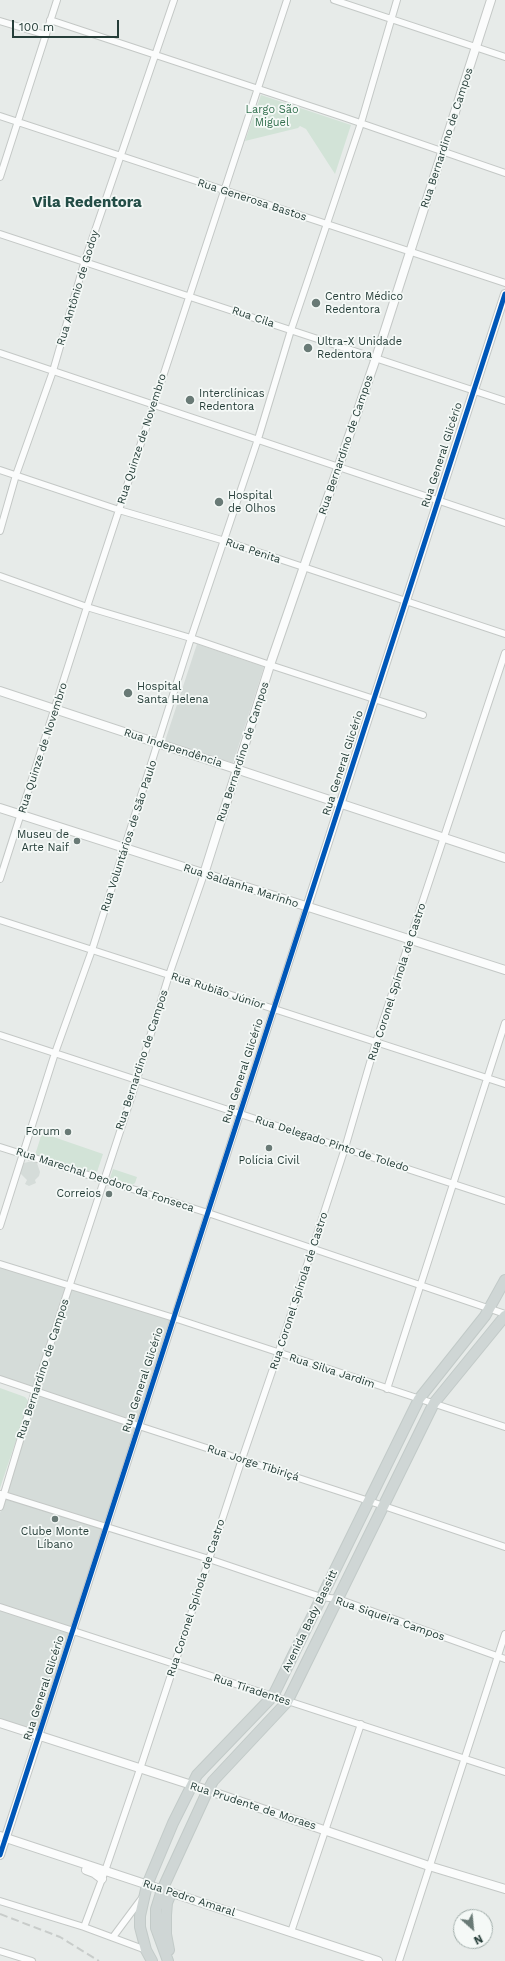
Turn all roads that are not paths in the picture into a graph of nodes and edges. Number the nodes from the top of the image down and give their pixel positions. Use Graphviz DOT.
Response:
graph roads {
  1 [pos="57,0"];
  2 [pos="174,0"];
  3 [pos="287,0"];
  4 [pos="334,0"];
  5 [pos="397,0"];
  6 [pos="491,0"];
  7 [pos="391,19"];
  8 [pos="50,20"];
  9 [pos="0,21"];
  10 [pos="46,35"];
  11 [pos="476,47"];
  12 [pos="155,55"];
  13 [pos="505,57"];
  14 [pos="257,89"];
  15 [pos="0,116"];
  16 [pos="18,122"];
  17 [pos="361,123"];
  18 [pos="443,152"];
  19 [pos="121,156"];
  20 [pos="505,173"];
  21 [pos="0,177"];
  22 [pos="223,190"];
  23 [pos="327,224"];
  24 [pos="0,234"];
  25 [pos="411,252"];
  26 [pos="85,260"];
  27 [pos="505,282"];
  28 [pos="505,294"];
  29 [pos="190,295"];
  30 [pos="291,330"];
  31 [pos="0,353"];
  32 [pos="376,358"];
  33 [pos="53,371"];
  34 [pos="474,390"];
  35 [pos="505,401"];
  36 [pos="153,404"];
  37 [pos="258,439"];
  38 [pos="339,466"];
  39 [pos="0,470"];
  40 [pos="16,475"];
  41 [pos="438,500"];
  42 [pos="119,510"];
  43 [pos="505,523"];
  44 [pos="0,531"];
  45 [pos="225,541"];
  46 [pos="303,568"];
  47 [pos="0,576"];
  48 [pos="406,602"];
  49 [pos="87,606"];
  50 [pos="505,634"];
  51 [pos="191,638"];
  52 [pos="505,653"];
  53 [pos="270,666"];
  54 [pos="0,691"];
  55 [pos="374,699"];
  56 [pos="55,709"];
  57 [pos="423,715"];
  58 [pos="158,743"];
  59 [pos="237,769"];
  60 [pos="340,803"];
  61 [pos="0,808"];
  62 [pos="22,815"];
  63 [pos="445,838"];
  64 [pos="125,848"];
  65 [pos="505,858"];
  66 [pos="204,874"];
  67 [pos="0,879"];
  68 [pos="307,907"];
  69 [pos="0,920"];
  70 [pos="410,940"];
  71 [pos="92,950"];
  72 [pos="505,970"];
  73 [pos="170,975"];
  74 [pos="274,1009"];
  75 [pos="505,1023"];
  76 [pos="0,1035"];
  77 [pos="376,1042"];
  78 [pos="55,1053"];
  79 [pos="487,1078"];
  80 [pos="137,1080"];
  81 [pos="505,1084"];
  82 [pos="240,1114"];
  83 [pos="0,1147"];
  84 [pos="345,1148"];
  85 [pos="24,1154"];
  86 [pos="104,1180"];
  87 [pos="454,1184"];
  88 [pos="505,1200"];
  89 [pos="208,1213"];
  90 [pos="0,1226"];
  91 [pos="312,1249"];
  92 [pos="0,1264"];
  93 [pos="505,1280"];
  94 [pos="70,1285"];
  95 [pos="420,1286"];
  96 [pos="490,1309"];
  97 [pos="505,1315"];
  98 [pos="174,1318"];
  99 [pos="278,1354"];
  100 [pos="0,1379"];
  101 [pos="388,1389"];
  102 [pos="35,1391"];
  103 [pos="419,1399"];
  104 [pos="434,1403"];
  105 [pos="139,1426"];
  106 [pos="505,1427"];
  107 [pos="242,1459"];
  108 [pos="2,1495"];
  109 [pos="369,1500"];
  110 [pos="384,1506"];
  111 [pos="0,1507"];
  112 [pos="106,1527"];
  113 [pos="505,1547"];
  114 [pos="209,1559"];
  115 [pos="321,1597"];
  116 [pos="338,1599"];
  117 [pos="0,1607"];
  118 [pos="72,1631"];
  119 [pos="505,1634"];
  120 [pos="497,1657"];
  121 [pos="505,1659"];
  122 [pos="175,1666"];
  123 [pos="273,1696"];
  124 [pos="287,1702"];
  125 [pos="0,1723"];
  126 [pos="361,1724"];
  127 [pos="39,1736"];
  128 [pos="465,1760"];
  129 [pos="140,1769"];
  130 [pos="505,1772"];
  131 [pos="191,1785"];
  132 [pos="208,1790"];
  133 [pos="324,1830"];
  134 [pos="3,1837"];
  135 [pos="55,1854"];
  136 [pos="0,1855"];
  137 [pos="429,1866"];
  138 [pos="105,1871"];
  139 [pos="102,1879"];
  140 [pos="147,1884"];
  141 [pos="505,1889"];
  142 [pos="167,1891"];
  143 [pos="144,1895"];
  144 [pos="0,1901"];
  145 [pos="84,1927"];
  146 [pos="291,1932"];
  147 [pos="113,1936"];
  148 [pos="146,1950"];
  149 [pos="0,1951"];
  150 [pos="32,1961"];
  151 [pos="152,1961"];
  152 [pos="168,1961"];
  153 [pos="172,1961"];
  154 [pos="378,1961"];
  155 [pos="399,1961"];
  1 -- 8 [label="street"];
  2 -- 12 [label="street, Rua Antônio de Godoy"];
  3 -- 14 [label="street, Rua Quinze de Novembro"];
  4 -- 7 [label="street"];
  5 -- 7 [label="street, Rua Voluntários de São Paulo"];
  6 -- 11 [label="street, Rua Bernardino de Campos"];
  7 -- 11 [label="street"];
  7 -- 17 [label="street, Rua Voluntários de São Paulo"];
  8 -- 10 [label="street"];
  8 -- 12 [label="street"];
  9 -- 10 [label="street"];
  10 -- 16 [label="street"];
  11 -- 13 [label="street"];
  11 -- 18 [label="street, Rua Bernardino de Campos"];
  12 -- 14 [label="street"];
  12 -- 19 [label="street, Rua Antônio de Godoy"];
  14 -- 17 [label="street"];
  14 -- 22 [label="street, Rua Quinze de Novembro"];
  15 -- 16 [label="street, Rua Generosa Bastos"];
  16 -- 19 [label="street, Rua Generosa Bastos"];
  16 -- 21 [label="street"];
  17 -- 18 [label="street"];
  17 -- 23 [label="street, Rua Voluntários de São Paulo"];
  18 -- 20 [label="street"];
  18 -- 25 [label="street, Rua Bernardino de Campos"];
  19 -- 22 [label="street, Rua Generosa Bastos"];
  19 -- 26 [label="street, Rua Antônio de Godoy"];
  22 -- 23 [label="street, Rua Generosa Bastos"];
  22 -- 29 [label="street, Rua Quinze de Novembro"];
  23 -- 25 [label="street, Rua Generosa Bastos"];
  23 -- 30 [label="street, Rua Voluntários de São Paulo"];
  24 -- 26 [label="street, Rua Cila"];
  25 -- 27 [label="street, Rua Generosa Bastos"];
  25 -- 32 [label="street, Rua Bernardino de Campos"];
  26 -- 29 [label="street, Rua Cila"];
  26 -- 33 [label="street, Rua Antônio de Godoy"];
  28 -- 34 [label="street, Rua General Glicério"];
  29 -- 30 [label="street, Rua Cila"];
  29 -- 36 [label="street, Rua Quinze de Novembro"];
  30 -- 32 [label="street, Rua Cila"];
  30 -- 37 [label="street, Rua Voluntários de São Paulo"];
  31 -- 33 [label="street"];
  32 -- 34 [label="street, Rua Cila"];
  32 -- 38 [label="street, Rua Bernardino de Campos"];
  33 -- 36 [label="street"];
  33 -- 40 [label="street, Rua Antônio de Godoy"];
  34 -- 35 [label="street, Rua Cila"];
  34 -- 41 [label="street, Rua General Glicério"];
  36 -- 37 [label="street"];
  36 -- 42 [label="street, Rua Quinze de Novembro"];
  37 -- 38 [label="street"];
  37 -- 45 [label="street, Rua Voluntários de São Paulo"];
  38 -- 41 [label="street"];
  38 -- 46 [label="street, Rua Bernardino de Campos"];
  39 -- 40 [label="street, Rua Penita"];
  40 -- 42 [label="street, Rua Penita"];
  40 -- 44 [label="street, Rua Antônio de Godoy"];
  41 -- 43 [label="street"];
  41 -- 48 [label="street, Rua General Glicério"];
  42 -- 45 [label="street, Rua Penita"];
  42 -- 49 [label="street, Rua Quinze de Novembro"];
  45 -- 46 [label="street, Rua Penita"];
  45 -- 51 [label="street, Rua Voluntários de São Paulo"];
  46 -- 48 [label="street, Rua Penita"];
  46 -- 53 [label="street, Rua Bernardino de Campos"];
  47 -- 49 [label="street"];
  48 -- 50 [label="street, Rua Penita"];
  48 -- 55 [label="street, Rua General Glicério"];
  49 -- 51 [label="street"];
  49 -- 56 [label="street, Rua Quinze de Novembro"];
  51 -- 53 [label="street"];
  51 -- 58 [label="street, Rua Voluntários de São Paulo"];
  52 -- 63 [label="street, Rua Coronel Spínola de Castro"];
  53 -- 55 [label="street"];
  53 -- 59 [label="street, Rua Bernardino de Campos"];
  54 -- 56 [label="street, Rua Independência"];
  55 -- 57 [label="street"];
  55 -- 60 [label="street, Rua General Glicério"];
  56 -- 58 [label="street, Rua Independência"];
  56 -- 62 [label="street, Rua Quinze de Novembro"];
  58 -- 59 [label="street, Rua Independência"];
  58 -- 64 [label="street, Rua Voluntários de São Paulo"];
  59 -- 60 [label="street, Rua Independência"];
  59 -- 66 [label="street, Rua Bernardino de Campos"];
  60 -- 63 [label="street, Rua Independência"];
  60 -- 68 [label="street, Rua General Glicério"];
  61 -- 62 [label="street, Rua Saldanha Marinho"];
  62 -- 64 [label="street, Rua Saldanha Marinho"];
  62 -- 67 [label="street, Rua Quinze de Novembro"];
  63 -- 65 [label="street, Rua Independência"];
  63 -- 70 [label="street, Rua Coronel Spínola de Castro"];
  64 -- 66 [label="street, Rua Saldanha Marinho"];
  64 -- 71 [label="street, Rua Voluntários de São Paulo"];
  66 -- 68 [label="street, Rua Saldanha Marinho"];
  66 -- 73 [label="street, Rua Bernardino de Campos"];
  68 -- 70 [label="street, Rua Saldanha Marinho"];
  68 -- 74 [label="street, Rua General Glicério"];
  69 -- 71 [label="street, Rua Rubião Júnior"];
  70 -- 72 [label="street, Rua Saldanha Marinho"];
  70 -- 77 [label="street, Rua Coronel Spínola de Castro"];
  71 -- 73 [label="street, Rua Rubião Júnior"];
  71 -- 78 [label="street, Rua Voluntários de São Paulo"];
  73 -- 74 [label="street, Rua Rubião Júnior"];
  73 -- 80 [label="street, Rua Bernardino de Campos"];
  74 -- 77 [label="street, Rua Rubião Júnior"];
  74 -- 82 [label="street, Rua General Glicério"];
  75 -- 79 [label="street"];
  76 -- 78 [label="street, Rua Delegado Pinto de Toledo"];
  77 -- 79 [label="street, Rua Rubião Júnior"];
  77 -- 84 [label="street, Rua Coronel Spínola de Castro"];
  78 -- 80 [label="street, Rua Delegado Pinto de Toledo"];
  78 -- 85 [label="street, Rua Voluntários de São Paulo"];
  79 -- 81 [label="street, Rua Rubião Júnior"];
  79 -- 87 [label="street"];
  80 -- 82 [label="street, Rua Delegado Pinto de Toledo"];
  80 -- 86 [label="street, Rua Bernardino de Campos"];
  82 -- 84 [label="street, Rua Delegado Pinto de Toledo"];
  82 -- 89 [label="street, Rua General Glicério"];
  83 -- 85 [label="street, Rua Marechal Deodoro da Fonseca"];
  84 -- 87 [label="street, Rua Delegado Pinto de Toledo"];
  84 -- 91 [label="street, Rua Coronel Spínola de Castro"];
  85 -- 86 [label="street, Rua Marechal Deodoro da Fonseca"];
  85 -- 90 [label="street, Rua Voluntários de São Paulo"];
  86 -- 89 [label="street, Rua Marechal Deodoro da Fonseca"];
  86 -- 94 [label="street, Rua Bernardino de Campos"];
  87 -- 88 [label="street, Rua Delegado Pinto de Toledo"];
  87 -- 95 [label="street"];
  89 -- 91 [label="street, Rua Marechal Deodoro da Fonseca"];
  89 -- 98 [label="street, Rua General Glicério"];
  91 -- 95 [label="street, Rua Marechal Deodoro da Fonseca"];
  91 -- 99 [label="street, Rua Coronel Spínola de Castro"];
  92 -- 94 [label="street, Rua Silva Jardim"];
  93 -- 96 [label="main road, Avenida Bady Bassitt"];
  94 -- 98 [label="street, Rua Silva Jardim"];
  94 -- 102 [label="street, Rua Bernardino de Campos"];
  95 -- 96 [label="street, Rua Marechal Deodoro da Fonseca"];
  95 -- 101 [label="street"];
  96 -- 97 [label="street, Rua Marechal Deodoro da Fonseca"];
  96 -- 103 [label="main road, Avenida Bady Bassitt"];
  97 -- 104 [label="main road, Avenida Bady Bassitt"];
  98 -- 99 [label="street, Rua Silva Jardim"];
  98 -- 105 [label="street, Rua General Glicério"];
  99 -- 101 [label="street, Rua Silva Jardim"];
  99 -- 107 [label="street, Rua Coronel Spínola de Castro"];
  100 -- 102 [label="street, Rua Jorge Tibiriçá"];
  101 -- 103 [label="street, Rua Silva Jardim"];
  102 -- 105 [label="street, Rua Jorge Tibiriçá"];
  102 -- 108 [label="street, Rua Bernardino de Campos"];
  103 -- 104 [label="street, Rua Silva Jardim"];
  103 -- 109 [label="main road, Avenida Bady Bassitt"];
  104 -- 106 [label="street, Rua Silva Jardim"];
  104 -- 110 [label="main road, Avenida Bady Bassitt"];
  105 -- 107 [label="street, Rua Jorge Tibiriçá"];
  105 -- 112 [label="street, Rua General Glicério"];
  107 -- 109 [label="street, Rua Jorge Tibiriçá"];
  107 -- 114 [label="street, Rua Coronel Spínola de Castro"];
  108 -- 111 [label="street, Rua Bernardino de Campos"];
  108 -- 112 [label="street, Rua Siqueira Campos"];
  109 -- 110 [label="street, Rua Jorge Tibiriçá"];
  109 -- 115 [label="main road, Avenida Bady Bassitt"];
  110 -- 113 [label="street, Rua Jorge Tibiriçá"];
  110 -- 116 [label="main road, Avenida Bady Bassitt"];
  112 -- 114 [label="street, Rua Siqueira Campos"];
  112 -- 118 [label="street, Rua General Glicério"];
  114 -- 115 [label="street, Rua Siqueira Campos"];
  114 -- 122 [label="street, Rua Coronel Spínola de Castro"];
  115 -- 116 [label="street, Rua Siqueira Campos"];
  115 -- 123 [label="main road, Avenida Bady Bassitt"];
  116 -- 120 [label="street, Rua Siqueira Campos"];
  116 -- 124 [label="main road, Avenida Bady Bassitt"];
  117 -- 118 [label="street, Rua Tiradentes"];
  118 -- 122 [label="street, Rua Tiradentes"];
  118 -- 127 [label="street, Rua General Glicério"];
  119 -- 120 [label="street"];
  120 -- 121 [label="street, Rua Siqueira Campos"];
  120 -- 128 [label="street"];
  122 -- 123 [label="street, Rua Tiradentes"];
  122 -- 129 [label="street, Rua Coronel Spínola de Castro"];
  123 -- 124 [label="street, Rua Tiradentes"];
  123 -- 131 [label="main road, Avenida Bady Bassitt"];
  124 -- 126 [label="street, Rua Tiradentes"];
  124 -- 132 [label="main road, Avenida Bady Bassitt"];
  125 -- 127 [label="street, Rua Prudente de Moraes"];
  126 -- 128 [label="street, Rua Tiradentes"];
  126 -- 133 [label="street"];
  127 -- 129 [label="street, Rua Prudente de Moraes"];
  127 -- 134 [label="street, Rua General Glicério"];
  128 -- 130 [label="street, Rua Tiradentes"];
  128 -- 137 [label="street"];
  129 -- 131 [label="street, Rua Prudente de Moraes"];
  129 -- 138 [label="street, Rua Coronel Spínola de Castro"];
  131 -- 132 [label="street, Rua Prudente de Moraes"];
  131 -- 140 [label="main road, Avenida Bady Bassitt"];
  132 -- 133 [label="street, Rua Prudente de Moraes"];
  132 -- 142 [label="main road, Avenida Bady Bassitt"];
  133 -- 137 [label="street, Rua Prudente de Moraes"];
  133 -- 146 [label="street"];
  134 -- 135 [label="street, Rua Pedro Amaral"];
  134 -- 136 [label="street, Rua General Glicério"];
  135 -- 138 [label="street, Rua Pedro Amaral"];
  135 -- 139 [label="street"];
  137 -- 141 [label="street, Rua Prudente de Moraes"];
  137 -- 155 [label="street"];
  138 -- 139 [label="street, Rua Coronel Spínola de Castro"];
  138 -- 140 [label="street, Rua Pedro Amaral"];
  139 -- 145 [label="street, Rua Coronel Spínola de Castro"];
  140 -- 142 [label="street, Rua Pedro Amaral"];
  140 -- 143 [label="main road, Avenida Bady Bassitt"];
  142 -- 146 [label="street, Rua Pedro Amaral"];
  142 -- 152 [label="main road, Avenida Bady Bassitt"];
  142 -- 153 [label="main road"];
  143 -- 147 [label="street"];
  143 -- 148 [label="main road, Avenida Bady Bassitt"];
  144 -- 145 [label="street"];
  145 -- 147 [label="street"];
  146 -- 154 [label="street, Rua Pedro Amaral"];
  147 -- 148 [label="street"];
  148 -- 151 [label="main road, Avenida Bady Bassitt"];
  149 -- 150 [label="street"];
}
